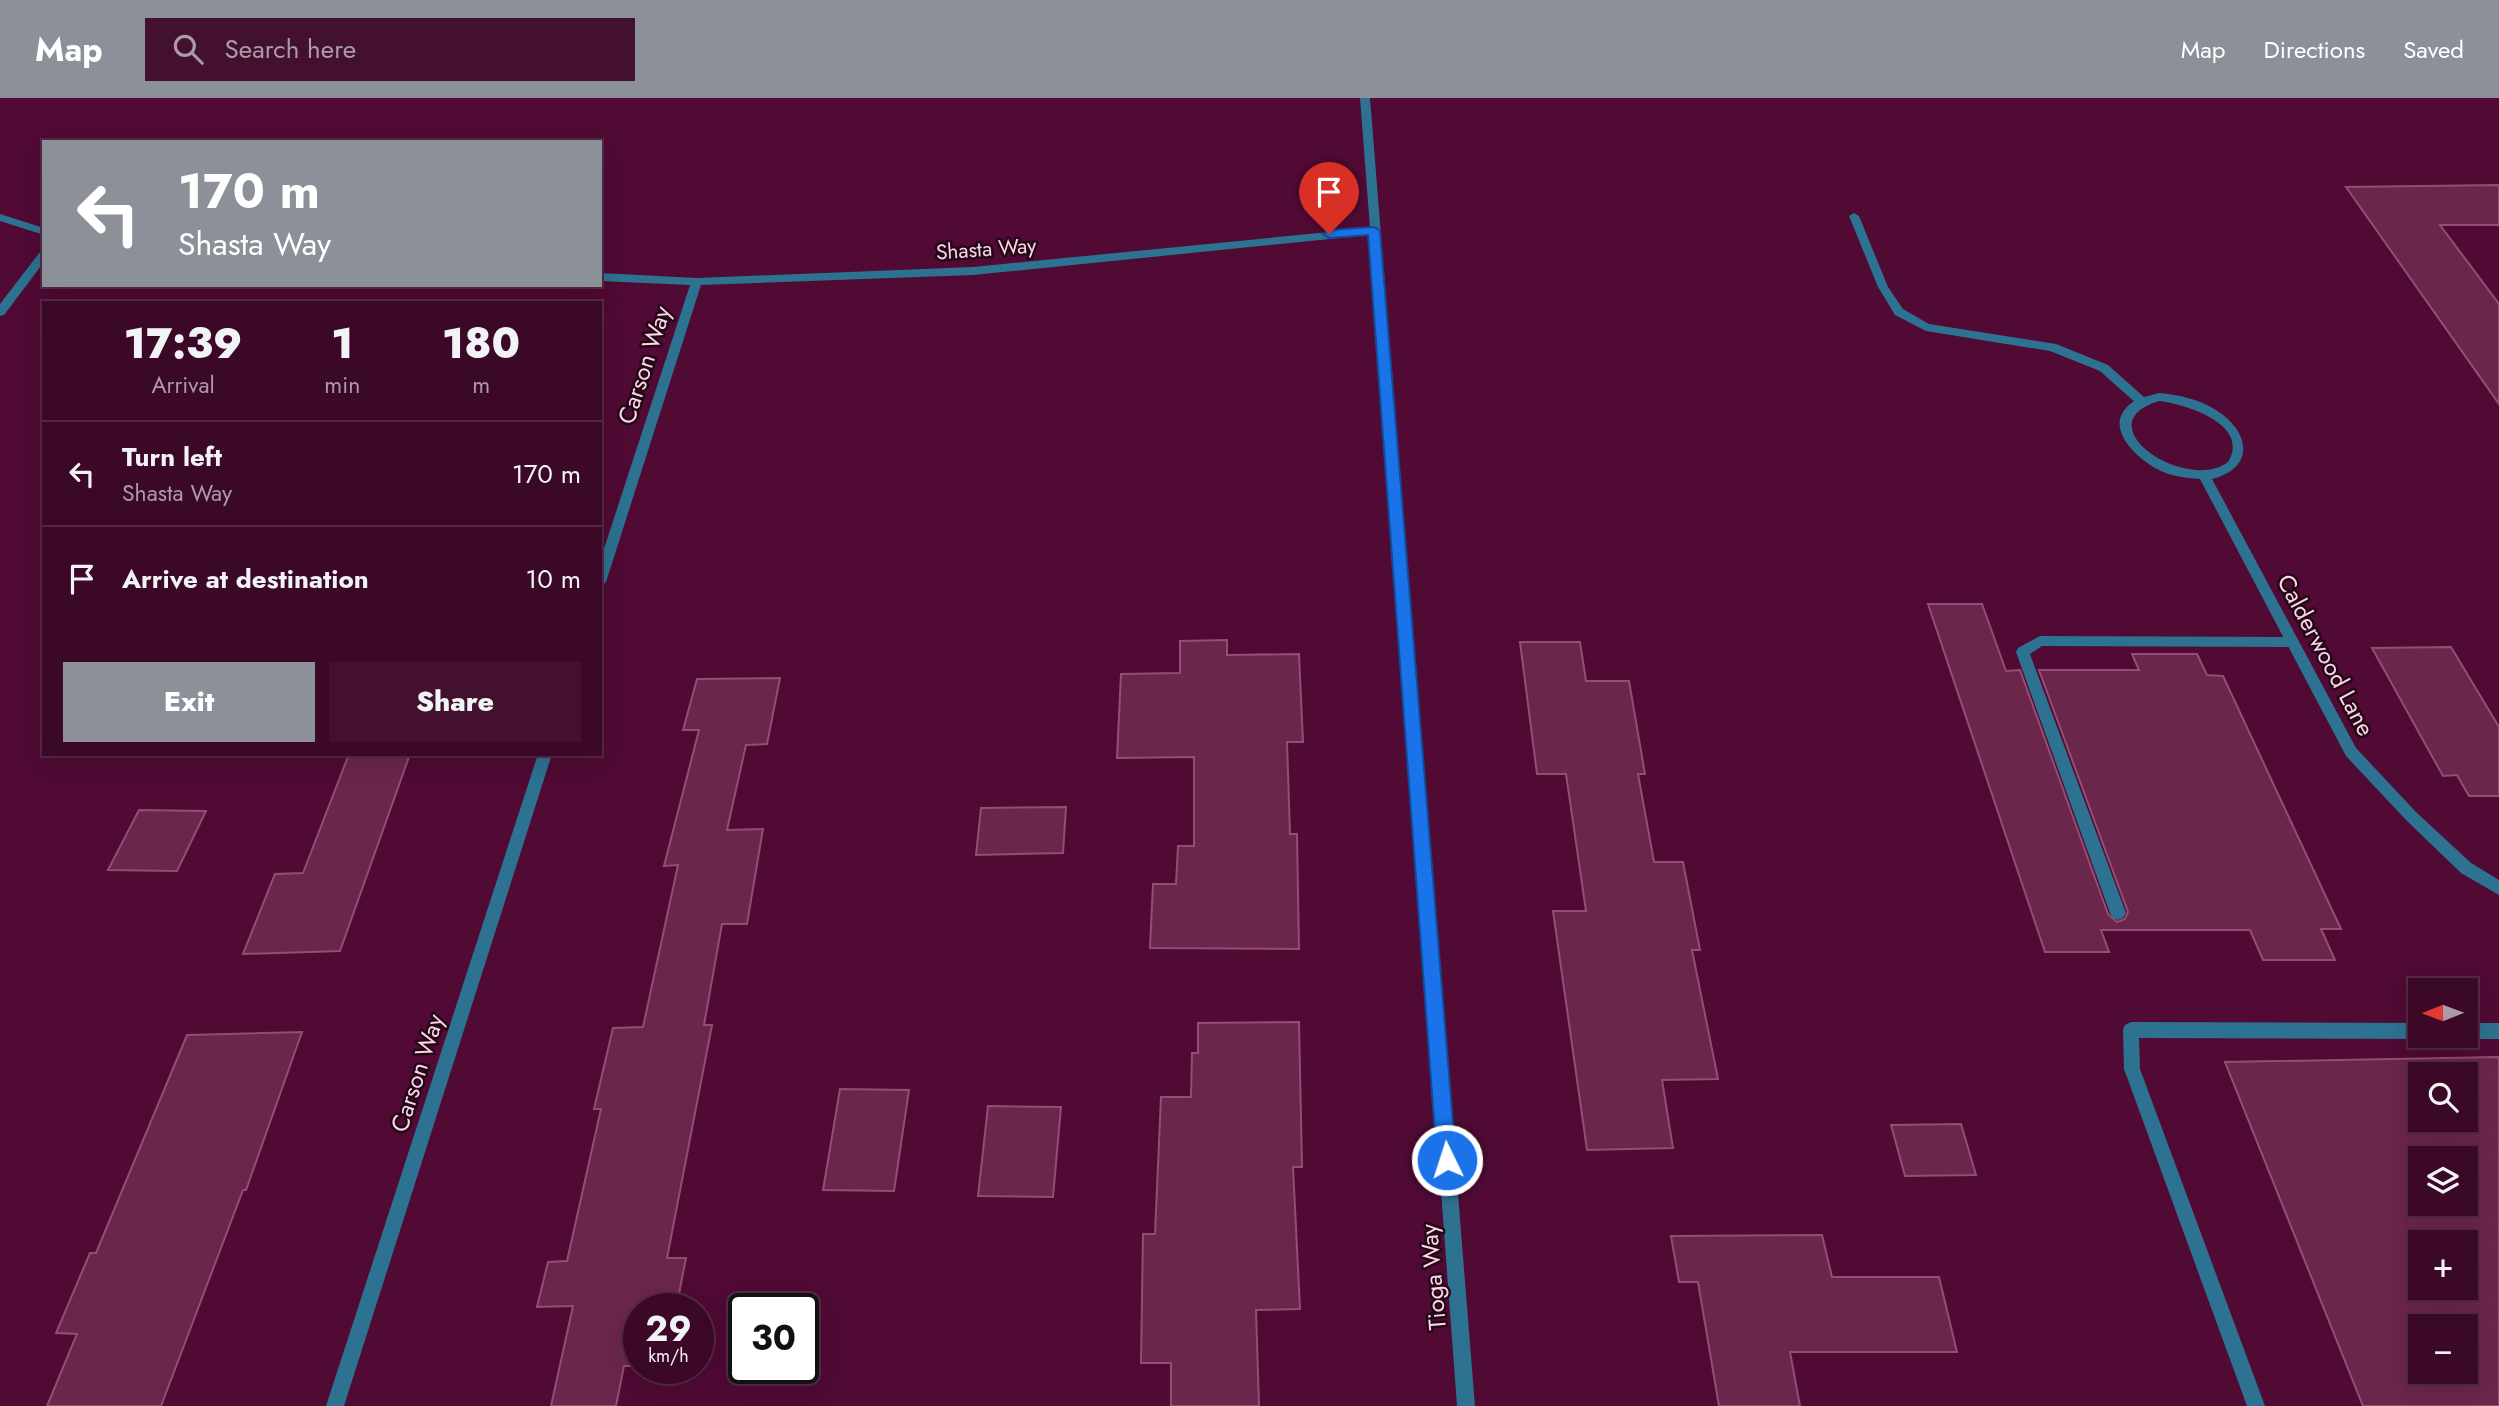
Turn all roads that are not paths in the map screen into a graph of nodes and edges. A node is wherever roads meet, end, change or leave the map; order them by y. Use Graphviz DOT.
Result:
graph roads {
  1 [pos="1366,98"];
  2 [pos="1854,216"];
  3 [pos="0,217"];
  4 [pos="42,231"];
  5 [pos="1374,231"];
  6 [pos="42,257"];
  7 [pos="602,277"];
  8 [pos="697,282"];
  9 [pos="0,312"];
  10 [pos="2141,401"];
  11 [pos="2204,476"];
  12 [pos="602,576"];
  13 [pos="2292,642"];
  14 [pos="544,756"];
  15 [pos="2499,888"];
  16 [pos="2118,913"];
  17 [pos="2408,1031"];
  18 [pos="2478,1031"];
  19 [pos="2499,1031"];
  20 [pos="335,1406"];
  21 [pos="1466,1406"];
  22 [pos="2256,1406"];
  1 -- 5 [label="street, Tioga Way"];
  2 -- 10 [label="street"];
  3 -- 4 [label="street"];
  5 -- 8 [label="street, Shasta Way"];
  5 -- 21 [label="street, Tioga Way"];
  6 -- 9 [label="street"];
  7 -- 8 [label="street, Shasta Way"];
  8 -- 12 [label="street, Carson Way"];
  10 -- 11 [label="street"];
  10 -- 11 [label="street"];
  11 -- 13 [label="street, Calderwood Lane"];
  13 -- 15 [label="street, Calderwood Lane"];
  13 -- 16 [label="street"];
  14 -- 20 [label="street, Carson Way"];
  17 -- 22 [label="street"];
  18 -- 19 [label="street"];
}
